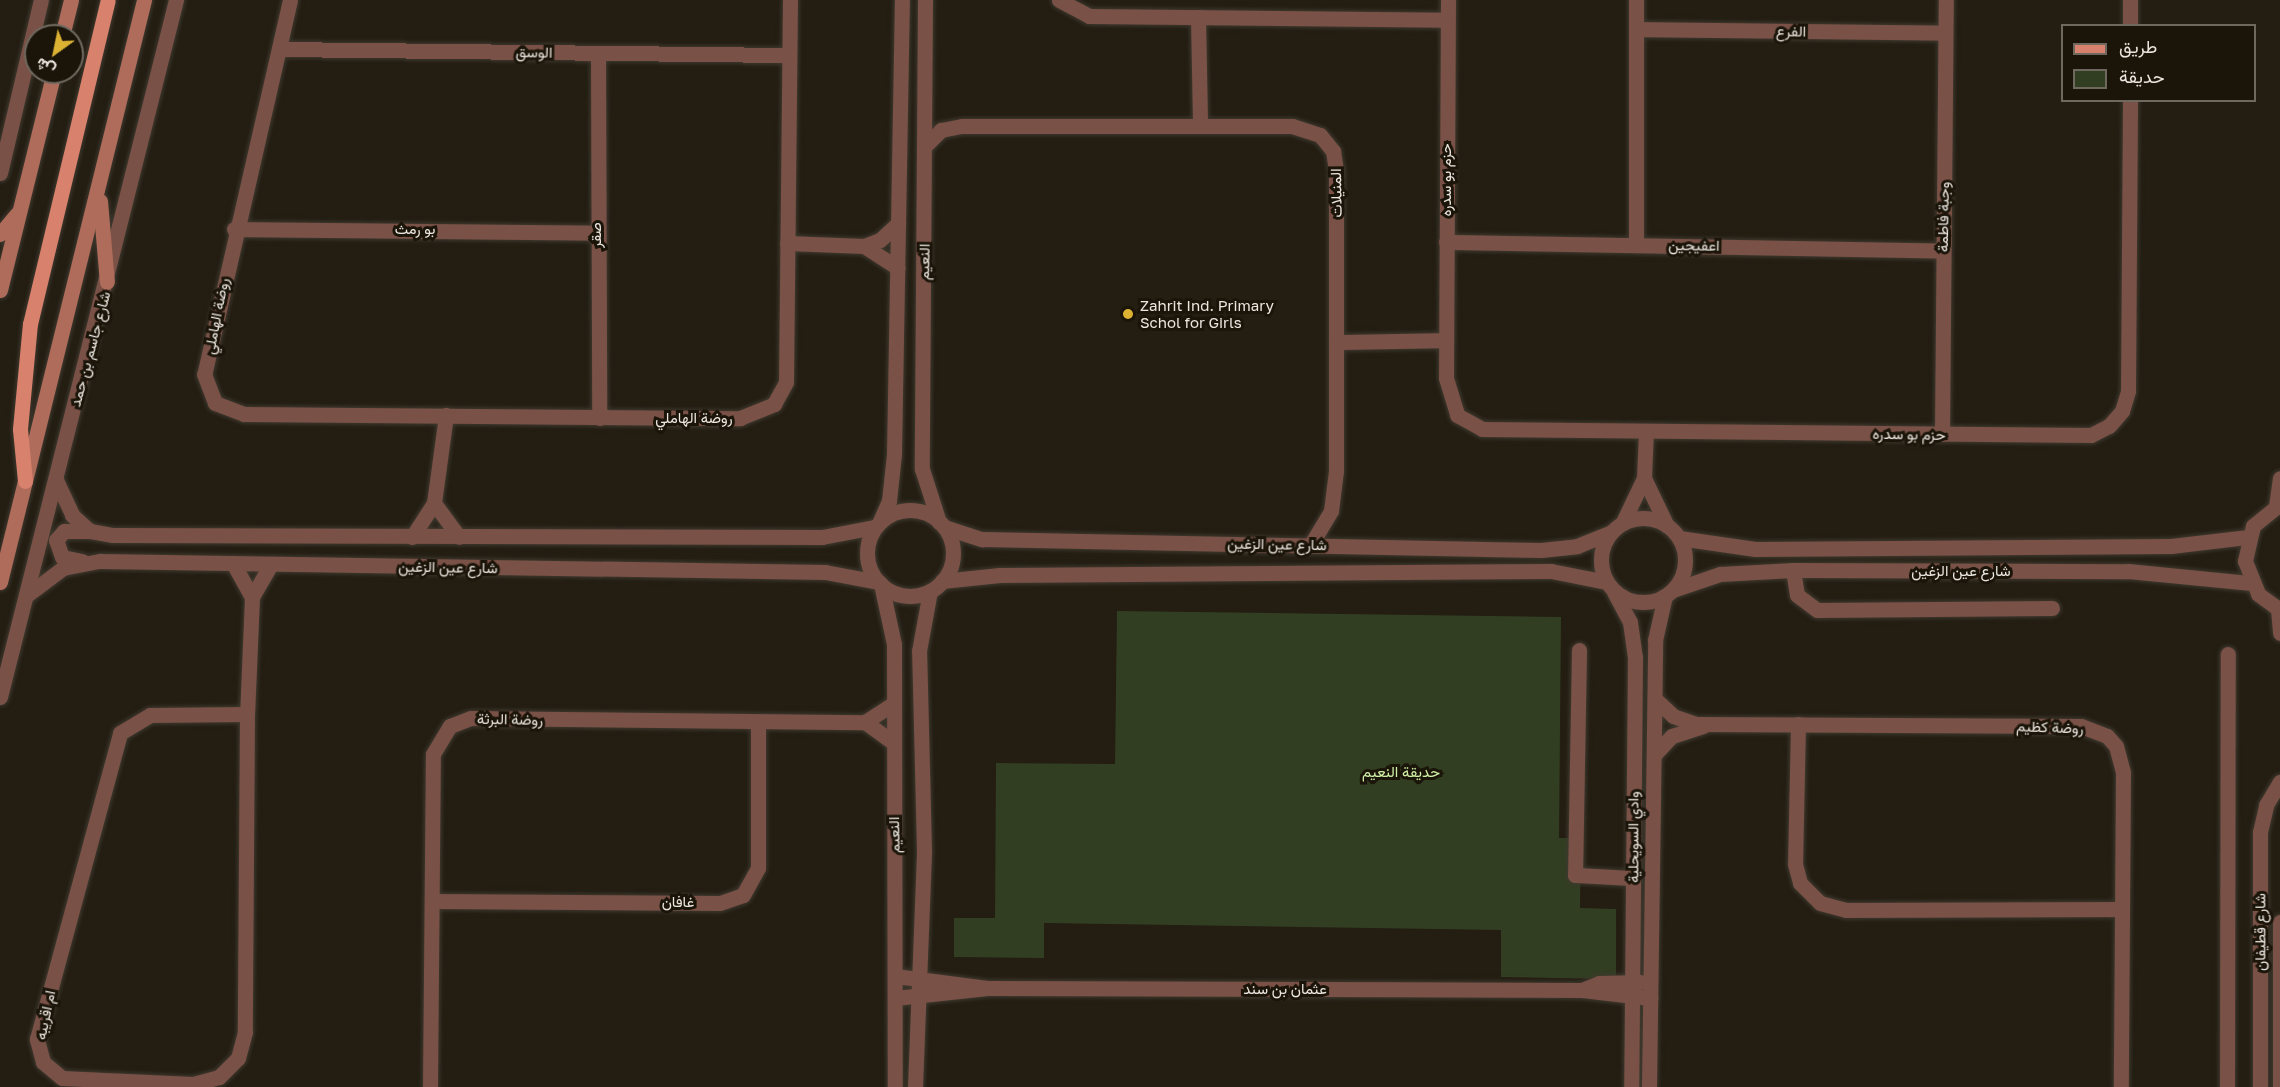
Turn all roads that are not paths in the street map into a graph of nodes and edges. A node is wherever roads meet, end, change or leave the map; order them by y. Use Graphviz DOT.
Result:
graph roads {
  1 [pos="41,0"];
  2 [pos="71,0"];
  3 [pos="108,0"];
  4 [pos="144,0"];
  5 [pos="177,0"];
  6 [pos="290,0"];
  7 [pos="790,0"];
  8 [pos="902,0"];
  9 [pos="925,0"];
  10 [pos="1059,0"];
  11 [pos="1448,0"];
  12 [pos="1636,0"];
  13 [pos="1946,0"];
  14 [pos="2130,0"];
  15 [pos="1198,17"];
  16 [pos="1448,20"];
  17 [pos="65,24"];
  18 [pos="2130,24"];
  19 [pos="1636,29"];
  20 [pos="1945,33"];
  21 [pos="279,49"];
  22 [pos="598,53"];
  23 [pos="788,55"];
  24 [pos="51,84"];
  25 [pos="2130,102"];
  26 [pos="1200,126"];
  27 [pos="925,146"];
  28 [pos="0,173"];
  29 [pos="99,192"];
  30 [pos="19,212"];
  31 [pos="898,223"];
  32 [pos="234,229"];
  33 [pos="596,233"];
  34 [pos="0,234"];
  35 [pos="1446,242"];
  36 [pos="787,243"];
  37 [pos="1636,244"];
  38 [pos="864,246"];
  39 [pos="1943,251"];
  40 [pos="898,268"];
  41 [pos="107,282"];
  42 [pos="0,290"];
  43 [pos="1446,340"];
  44 [pos="1336,342"];
  45 [pos="446,415"];
  46 [pos="599,418"];
  47 [pos="1646,431"];
  48 [pos="1942,435"];
  49 [pos="1644,478"];
  50 [pos="2280,478"];
  51 [pos="56,480"];
  52 [pos="25,481"];
  53 [pos="434,504"];
  54 [pos="2278,505"];
  55 [pos="1623,522"];
  56 [pos="878,524"];
  57 [pos="941,524"];
  58 [pos="1667,526"];
  59 [pos="90,531"];
  60 [pos="1610,532"];
  61 [pos="412,537"];
  62 [pos="459,537"];
  63 [pos="2248,537"];
  64 [pos="1679,538"];
  65 [pos="1311,544"];
  66 [pos="85,562"];
  67 [pos="233,563"];
  68 [pos="272,564"];
  69 [pos="1793,570"];
  70 [pos="0,582"];
  71 [pos="880,583"];
  72 [pos="2251,583"];
  73 [pos="936,586"];
  74 [pos="1610,587"];
  75 [pos="1669,593"];
  76 [pos="27,594"];
  77 [pos="252,597"];
  78 [pos="2052,608"];
  79 [pos="2279,609"];
  80 [pos="2280,633"];
  81 [pos="1579,650"];
  82 [pos="2228,654"];
  83 [pos="0,697"];
  84 [pos="1655,699"];
  85 [pos="893,704"];
  86 [pos="247,714"];
  87 [pos="865,722"];
  88 [pos="758,723"];
  89 [pos="1798,724"];
  90 [pos="1708,725"];
  91 [pos="893,742"];
  92 [pos="1655,754"];
  93 [pos="2280,782"];
  94 [pos="1633,878"];
  95 [pos="433,901"];
  96 [pos="2122,909"];
  97 [pos="2280,922"];
  98 [pos="895,976"];
  99 [pos="918,979"];
  100 [pos="989,988"];
  101 [pos="1632,990"];
  102 [pos="1651,990"];
  103 [pos="895,998"];
  104 [pos="917,998"];
  105 [pos="100,1085"];
  106 [pos="1631,1086"];
  107 [pos="430,1087"];
  108 [pos="895,1087"];
  109 [pos="915,1087"];
  110 [pos="1652,1087"];
  111 [pos="2121,1087"];
  112 [pos="2227,1087"];
  113 [pos="2260,1087"];
  114 [pos="2280,1087"];
  1 -- 28 [label="street"];
  2 -- 17 [label="main road"];
  3 -- 52 [label="main road"];
  4 -- 29 [label="main road, شارع جاسم بن حمد"];
  5 -- 41 [label="street, شارع جاسم بن حمد"];
  6 -- 21 [label="street, روضة الهاملي"];
  7 -- 23 [label="street, روضة الهاملي"];
  8 -- 31 [label="street, النعيم"];
  9 -- 27 [label="street, النعيم"];
  10 -- 15 [label="street"];
  11 -- 16 [label="street, حزم بو سدره"];
  12 -- 19 [label="street"];
  13 -- 20 [label="street, وجبة فاطمة"];
  14 -- 18 [label="street"];
  15 -- 16 [label="street"];
  15 -- 26 [label="street"];
  16 -- 35 [label="street, حزم بو سدره"];
  19 -- 20 [label="street, الفرع"];
  19 -- 37 [label="street"];
  20 -- 39 [label="street, وجبة فاطمة"];
  21 -- 22 [label="street, الوسق"];
  21 -- 32 [label="street, روضة الهاملي"];
  22 -- 23 [label="street, الوسق"];
  22 -- 33 [label="street, صقر"];
  23 -- 36 [label="street, روضة الهاملي"];
  24 -- 30 [label="main road"];
  25 -- 48 [label="street, حزم بو سدره"];
  26 -- 27 [label="street, المنيلات"];
  26 -- 44 [label="street, المنيلات"];
  27 -- 57 [label="street, النعيم"];
  29 -- 41 [label="main road"];
  29 -- 52 [label="main road, شارع جاسم بن حمد"];
  30 -- 34 [label="main road"];
  30 -- 42 [label="main road"];
  31 -- 38 [label="street"];
  31 -- 40 [label="street, النعيم"];
  32 -- 33 [label="street, بو رمث"];
  32 -- 45 [label="street, روضة الهاملي"];
  33 -- 46 [label="street, صقر"];
  35 -- 37 [label="street, اعفيجين"];
  35 -- 43 [label="street, حزم بو سدره"];
  36 -- 38 [label="street"];
  36 -- 46 [label="street, روضة الهاملي"];
  37 -- 39 [label="street, اعفيجين"];
  38 -- 40 [label="street"];
  39 -- 48 [label="street, وجبة فاطمة"];
  40 -- 56 [label="street, النعيم"];
  41 -- 51 [label="street, شارع جاسم بن حمد"];
  43 -- 44 [label="street"];
  43 -- 47 [label="street, حزم بو سدره"];
  44 -- 65 [label="street, المنيلات"];
  45 -- 46 [label="street, روضة الهاملي"];
  45 -- 53 [label="street"];
  47 -- 48 [label="street, حزم بو سدره"];
  47 -- 49 [label="street"];
  49 -- 55 [label="street"];
  49 -- 58 [label="street"];
  50 -- 54 [label="street"];
  51 -- 59 [label="street"];
  51 -- 76 [label="street, شارع جاسم بن حمد"];
  52 -- 70 [label="main road, شارع جاسم بن حمد"];
  53 -- 61 [label="street"];
  53 -- 62 [label="street"];
  54 -- 63 [label="street"];
  55 -- 58 [label="street"];
  55 -- 60 [label="street"];
  56 -- 57 [label="street"];
  56 -- 62 [label="street, شارع عين الزغين"];
  56 -- 71 [label="street"];
  57 -- 65 [label="street, شارع عين الزغين"];
  57 -- 73 [label="street"];
  58 -- 64 [label="street"];
  59 -- 61 [label="street, شارع عين الزغين"];
  59 -- 66 [label="street, شارع عين الزغين"];
  60 -- 65 [label="street, شارع عين الزغين"];
  60 -- 74 [label="street"];
  61 -- 62 [label="street, شارع عين الزغين"];
  63 -- 64 [label="street, شارع عين الزغين"];
  63 -- 72 [label="street"];
  64 -- 75 [label="street"];
  66 -- 67 [label="street, شارع عين الزغين"];
  66 -- 76 [label="street, شارع عين الزغين"];
  67 -- 68 [label="street, شارع عين الزغين"];
  67 -- 77 [label="street"];
  68 -- 71 [label="street, شارع عين الزغين"];
  68 -- 77 [label="street, ام اقريبه"];
  69 -- 72 [label="street, شارع عين الزغين"];
  69 -- 75 [label="street, شارع عين الزغين"];
  69 -- 78 [label="street"];
  71 -- 73 [label="street"];
  71 -- 85 [label="street, النعيم"];
  72 -- 79 [label="street"];
  73 -- 74 [label="street, شارع عين الزغين"];
  73 -- 99 [label="street, النعيم"];
  74 -- 75 [label="street"];
  74 -- 94 [label="street, وادي السويحلية"];
  75 -- 84 [label="street, وادي السويحلية"];
  76 -- 83 [label="street, شارع جاسم بن حمد"];
  77 -- 86 [label="street, ام اقريبه"];
  79 -- 80 [label="street"];
  81 -- 94 [label="street"];
  82 -- 112 [label="street"];
  84 -- 90 [label="street, روضة كظيم"];
  84 -- 92 [label="street, وادي السويحلية"];
  85 -- 87 [label="street"];
  85 -- 91 [label="street, النعيم"];
  86 -- 105 [label="street, ام اقريبه"];
  86 -- 105 [label="street, ام اقريبه"];
  87 -- 88 [label="street, روضة البرثة"];
  87 -- 91 [label="street"];
  88 -- 95 [label="street, غافان"];
  88 -- 95 [label="street, روضة البرثة"];
  89 -- 90 [label="street, روضة كظيم"];
  89 -- 96 [label="street, روضة كظيم"];
  89 -- 96 [label="street"];
  90 -- 92 [label="street, روضة كظيم"];
  91 -- 98 [label="street, النعيم"];
  92 -- 102 [label="street, وادي السويحلية"];
  93 -- 113 [label="street, شارع قطيفان"];
  94 -- 101 [label="street, وادي السويحلية"];
  95 -- 107 [label="street, روضة البرثة"];
  96 -- 111 [label="street, روضة كظيم"];
  97 -- 114 [label="street, شارع قطيفان"];
  98 -- 99 [label="street, عثمان بن سند"];
  98 -- 103 [label="street, النعيم"];
  99 -- 100 [label="street, عثمان بن سند"];
  99 -- 104 [label="street, النعيم"];
  100 -- 101 [label="street, عثمان بن سند"];
  100 -- 104 [label="street, عثمان بن سند"];
  101 -- 102 [label="street, عثمان بن سند"];
  101 -- 106 [label="street, وادي السويحلية"];
  102 -- 110 [label="street, وادي السويحلية"];
  103 -- 104 [label="street, عثمان بن سند"];
  103 -- 108 [label="street, النعيم"];
  104 -- 109 [label="street, النعيم"];
  106 -- 110 [label="street"];
}
